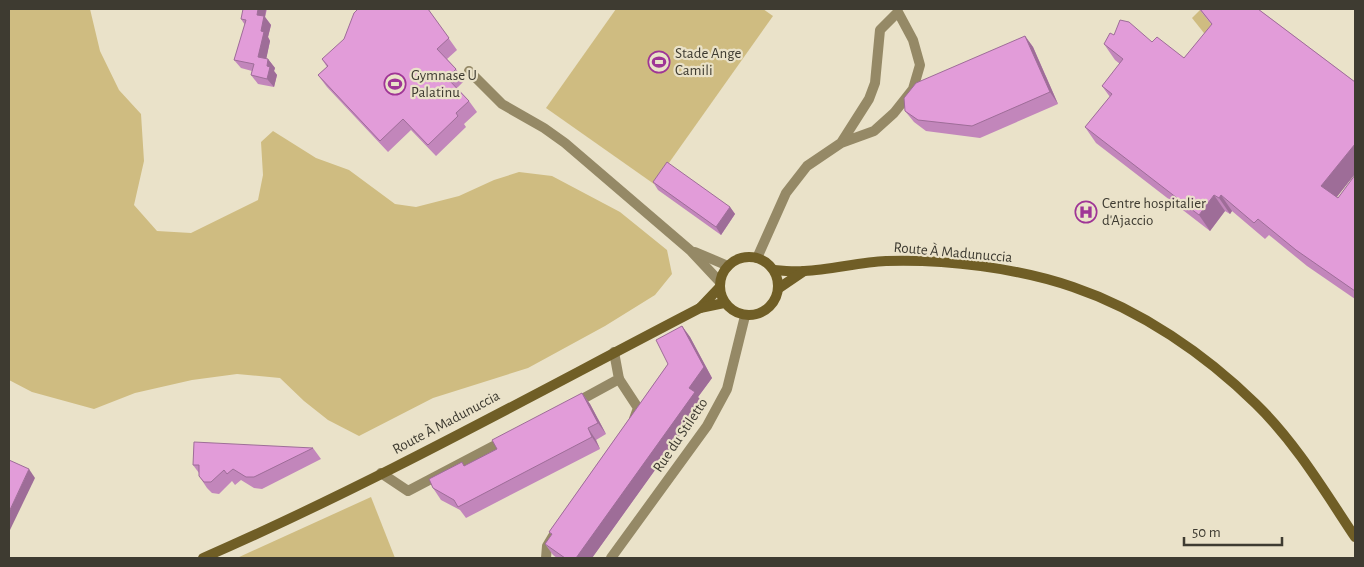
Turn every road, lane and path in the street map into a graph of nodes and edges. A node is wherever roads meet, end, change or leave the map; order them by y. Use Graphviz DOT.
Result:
graph roads {
  1 [pos="897,10"];
  2 [pos="469,71"];
  3 [pos="841,144"];
  4 [pos="691,251"];
  5 [pos="757,258"];
  6 [pos="728,266"];
  7 [pos="774,270"];
  8 [pos="804,271"];
  9 [pos="720,285"];
  10 [pos="778,288"];
  11 [pos="724,303"];
  12 [pos="700,308"];
  13 [pos="745,316"];
  14 [pos="614,352"];
  15 [pos="619,379"];
  16 [pos="562,410"];
  17 [pos="630,425"];
  18 [pos="518,433"];
  19 [pos="381,473"];
  20 [pos="558,530"];
  21 [pos="1355,537"];
  22 [pos="546,556"];
  23 [pos="203,558"];
  24 [pos="612,558"];
  1 -- 3 [label="street"];
  1 -- 3 [label="street"];
  2 -- 4 [label="street"];
  3 -- 5 [label="street"];
  4 -- 6 [label="street"];
  4 -- 9 [label="street"];
  5 -- 6 [label="main road"];
  5 -- 7 [label="main road"];
  6 -- 9 [label="main road"];
  7 -- 8 [label="main road, Route À Madunuccia"];
  7 -- 10 [label="main road"];
  8 -- 10 [label="main road"];
  8 -- 21 [label="main road, Route À Madunuccia"];
  9 -- 11 [label="main road"];
  9 -- 12 [label="main road"];
  10 -- 13 [label="main road"];
  11 -- 12 [label="main road"];
  11 -- 13 [label="main road"];
  12 -- 14 [label="main road, Route À Madunuccia"];
  13 -- 24 [label="street, Rue du Stiletto"];
  14 -- 15 [label="street"];
  14 -- 19 [label="main road, Route À Madunuccia"];
  15 -- 16 [label="street"];
  15 -- 17 [label="street"];
  18 -- 19 [label="street"];
  19 -- 23 [label="main road, Route À Madunuccia"];
  20 -- 22 [label="street"];
}
